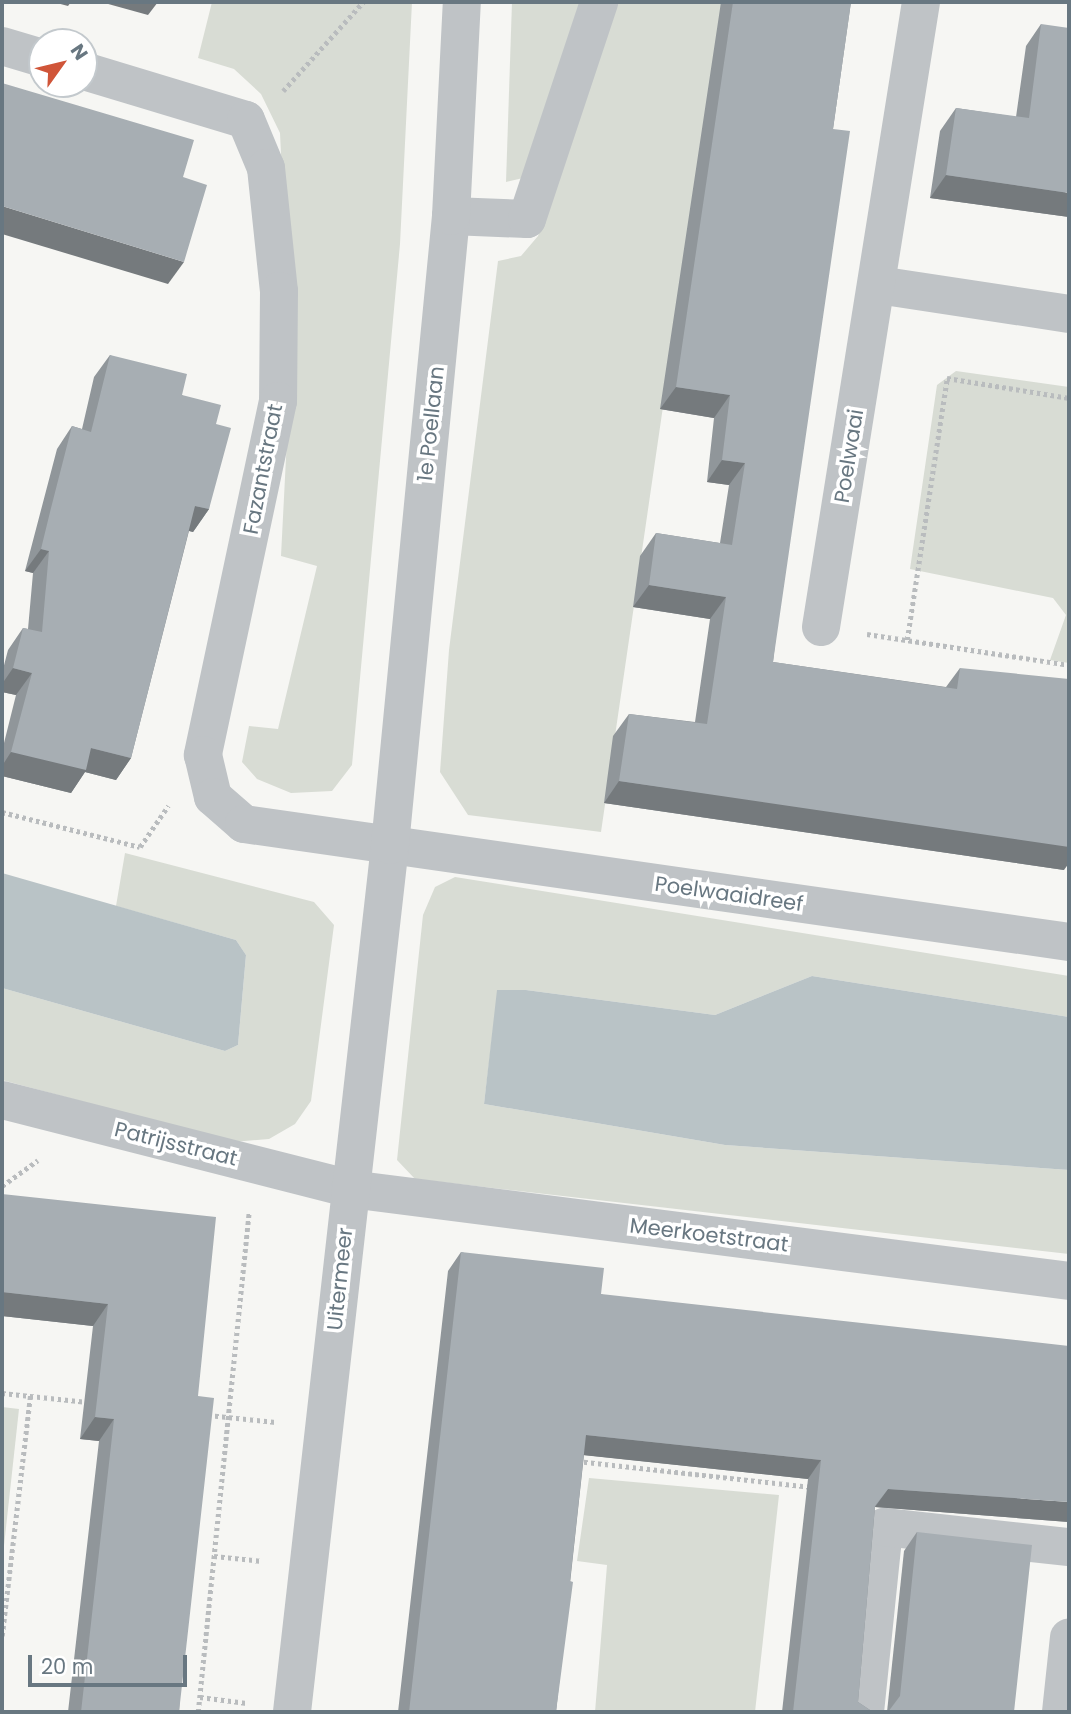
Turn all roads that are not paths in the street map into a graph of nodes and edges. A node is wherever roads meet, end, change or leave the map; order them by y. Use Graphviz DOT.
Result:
graph roads {
  1 [pos="462,2"];
  2 [pos="599,2"];
  3 [pos="920,2"];
  4 [pos="2,46"];
  5 [pos="28,54"];
  6 [pos="98,75"];
  7 [pos="451,216"];
  8 [pos="878,285"];
  9 [pos="1069,314"];
  10 [pos="821,627"];
  11 [pos="390,845"];
  12 [pos="1069,942"];
  13 [pos="2,1100"];
  14 [pos="350,1189"];
  15 [pos="1069,1281"];
  16 [pos="1069,1547"];
  17 [pos="1069,1637"];
  18 [pos="292,1712"];
  19 [pos="865,1712"];
  20 [pos="1061,1712"];
  1 -- 7 [label="street, 1e Poellaan"];
  2 -- 7 [label="street"];
  3 -- 8 [label="street, Poelwaai"];
  4 -- 5 [label="street"];
  6 -- 11 [label="street, Fazantstraat"];
  7 -- 11 [label="street, 1e Poellaan"];
  8 -- 9 [label="street"];
  8 -- 10 [label="street, Poelwaai"];
  11 -- 12 [label="street, Poelwaaidreef"];
  11 -- 14 [label="street, Uitermeer"];
  13 -- 14 [label="street, Patrijsstraat"];
  14 -- 15 [label="street, Meerkoetstraat"];
  14 -- 18 [label="street, Uitermeer"];
  16 -- 19 [label="street"];
  17 -- 20 [label="street"];
}
